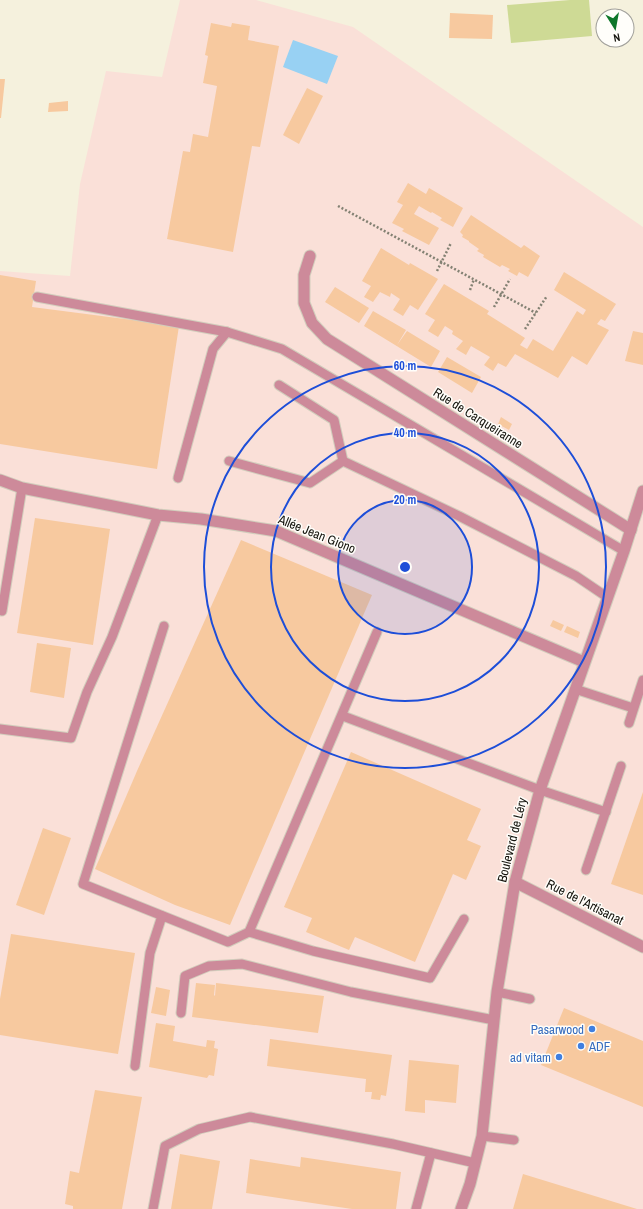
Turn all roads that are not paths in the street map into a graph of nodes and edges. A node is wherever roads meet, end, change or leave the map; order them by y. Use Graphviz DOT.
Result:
graph roads {
  1 [pos="310,256"];
  2 [pos="37,297"];
  3 [pos="227,332"];
  4 [pos="279,385"];
  5 [pos="229,461"];
  6 [pos="343,461"];
  7 [pos="178,478"];
  8 [pos="0,480"];
  9 [pos="22,488"];
  10 [pos="643,491"];
  11 [pos="158,515"];
  12 [pos="631,530"];
  13 [pos="624,551"];
  14 [pos="607,597"];
  15 [pos="2,611"];
  16 [pos="164,626"];
  17 [pos="377,632"];
  18 [pos="584,662"];
  19 [pos="643,680"];
  20 [pos="575,689"];
  21 [pos="633,708"];
  22 [pos="343,716"];
  23 [pos="629,723"];
  24 [pos="0,728"];
  25 [pos="621,766"];
  26 [pos="540,790"];
  27 [pos="606,812"];
  28 [pos="586,870"];
  29 [pos="515,882"];
  30 [pos="162,916"];
  31 [pos="464,919"];
  32 [pos="249,932"];
  33 [pos="643,947"];
  34 [pos="497,992"];
  35 [pos="530,999"];
  36 [pos="181,1013"];
  37 [pos="494,1020"];
  38 [pos="135,1066"];
  39 [pos="482,1136"];
  40 [pos="514,1140"];
  41 [pos="431,1153"];
  42 [pos="475,1163"];
  43 [pos="153,1209"];
  44 [pos="416,1209"];
  45 [pos="461,1209"];
  1 -- 12 [label="street, Rue de Carqueiranne"];
  2 -- 3 [label="lane"];
  3 -- 7 [label="lane"];
  3 -- 13 [label="lane"];
  4 -- 6 [label="lane"];
  5 -- 6 [label="lane"];
  6 -- 14 [label="lane"];
  8 -- 9 [label="street, Allée Jean Giono"];
  9 -- 11 [label="street, Allée Jean Giono"];
  9 -- 15 [label="lane"];
  10 -- 12 [label="street, Boulevard de Léry"];
  11 -- 18 [label="street, Allée Jean Giono"];
  11 -- 24 [label="lane"];
  12 -- 13 [label="street, Boulevard de Léry"];
  13 -- 14 [label="street, Boulevard de Léry"];
  14 -- 18 [label="street, Boulevard de Léry"];
  16 -- 30 [label="lane"];
  17 -- 22 [label="lane"];
  18 -- 20 [label="street, Boulevard de Léry"];
  19 -- 21 [label="lane"];
  20 -- 21 [label="lane"];
  20 -- 26 [label="street, Boulevard de Léry"];
  21 -- 23 [label="lane"];
  22 -- 26 [label="lane"];
  22 -- 32 [label="lane"];
  25 -- 27 [label="lane"];
  26 -- 27 [label="lane"];
  26 -- 29 [label="street, Boulevard de Léry"];
  27 -- 28 [label="lane"];
  29 -- 33 [label="street, Rue de l'Artisanat"];
  29 -- 34 [label="street, Boulevard de Léry"];
  30 -- 32 [label="lane"];
  30 -- 38 [label="lane"];
  31 -- 32 [label="lane"];
  34 -- 35 [label="lane"];
  34 -- 37 [label="street, Boulevard de Léry"];
  36 -- 37 [label="lane"];
  37 -- 39 [label="street, Boulevard de Léry"];
  39 -- 40 [label="lane"];
  39 -- 42 [label="street, Boulevard de Léry"];
  41 -- 42 [label="lane"];
  41 -- 43 [label="lane"];
  41 -- 44 [label="lane"];
  42 -- 45 [label="street, Boulevard de Léry"];
}
